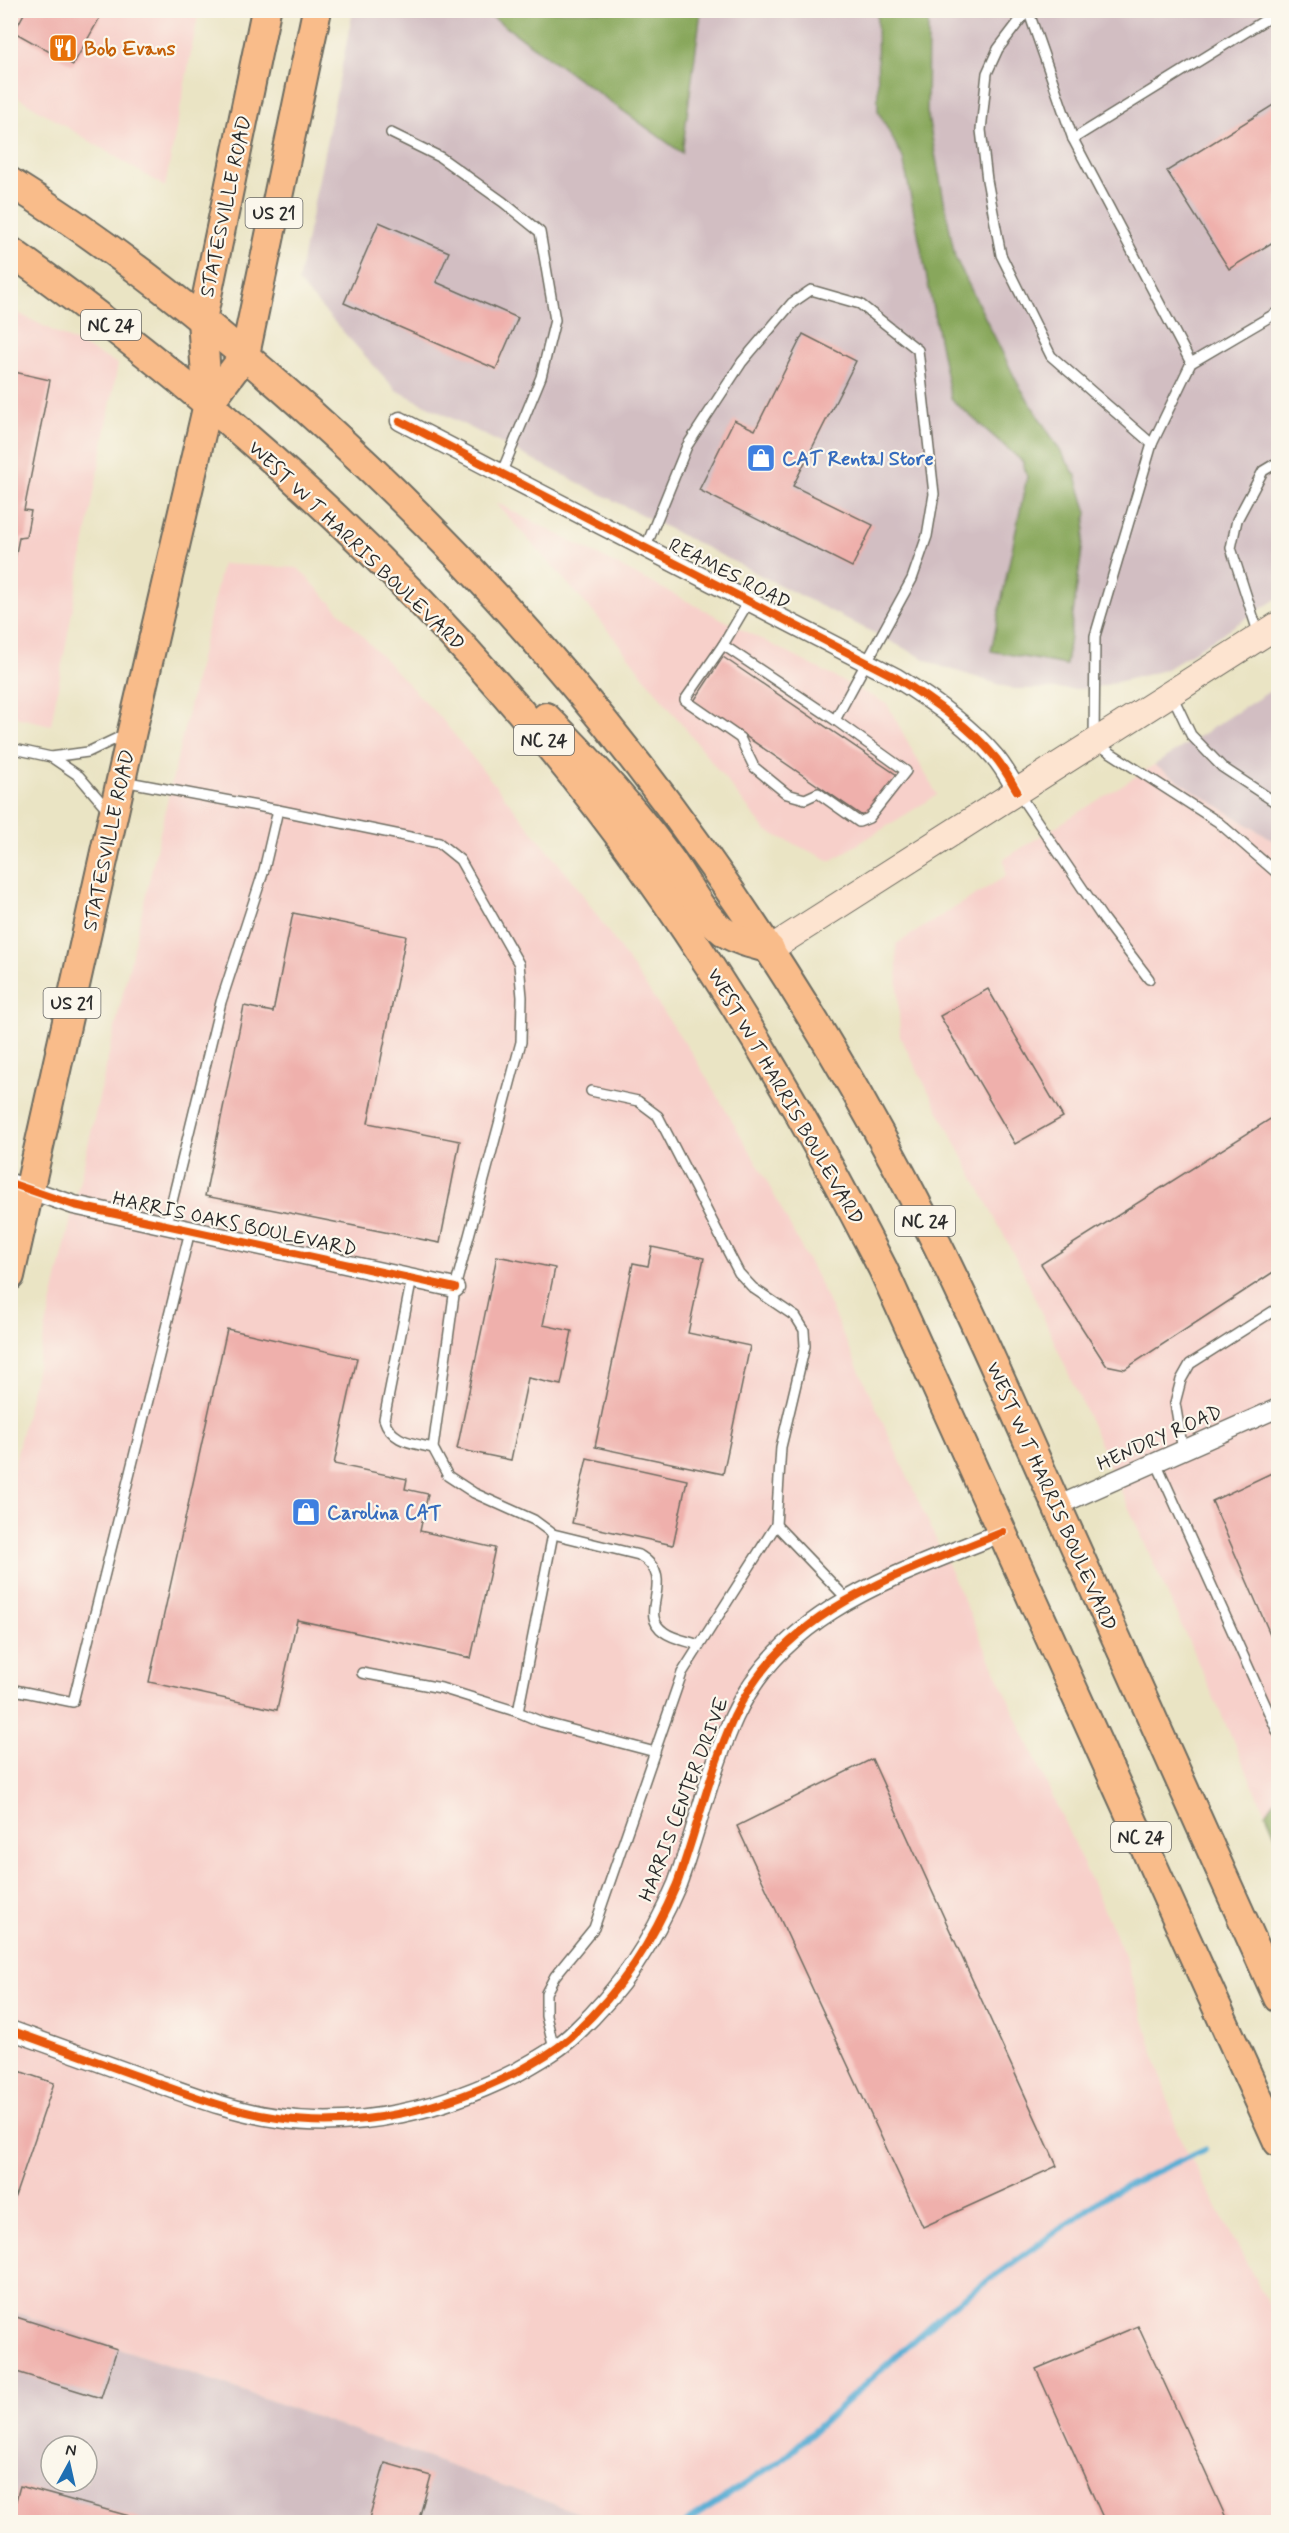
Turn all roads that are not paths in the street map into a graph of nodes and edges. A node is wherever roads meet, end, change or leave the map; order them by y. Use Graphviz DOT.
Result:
graph roads {
  1 [pos="267,10"];
  2 [pos="317,10"];
  3 [pos="1027,11"];
  4 [pos="1278,12"];
  5 [pos="391,133"];
  6 [pos="1073,139"];
  7 [pos="10,183"];
  8 [pos="10,251"];
  9 [pos="1278,312"];
  10 [pos="202,320"];
  11 [pos="245,355"];
  12 [pos="1191,363"];
  13 [pos="208,404"];
  14 [pos="400,422"];
  15 [pos="1152,444"];
  16 [pos="1278,462"];
  17 [pos="501,474"];
  18 [pos="645,549"];
  19 [pos="749,601"];
  20 [pos="1269,631"];
  21 [pos="449,633"];
  22 [pos="723,645"];
  23 [pos="866,662"];
  24 [pos="1171,692"];
  25 [pos="835,720"];
  26 [pos="132,731"];
  27 [pos="856,735"];
  28 [pos="1094,742"];
  29 [pos="851,744"];
  30 [pos="10,748"];
  31 [pos="51,757"];
  32 [pos="121,781"];
  33 [pos="1017,791"];
  34 [pos="1278,804"];
  35 [pos="278,810"];
  36 [pos="113,817"];
  37 [pos="1278,874"];
  38 [pos="770,949"];
  39 [pos="1149,979"];
  40 [pos="591,1091"];
  41 [pos="21,1187"];
  42 [pos="166,1226"];
  43 [pos="190,1231"];
  44 [pos="10,1276"];
  45 [pos="412,1278"];
  46 [pos="455,1288"];
  47 [pos="1278,1308"];
  48 [pos="1278,1408"];
  49 [pos="433,1448"];
  50 [pos="1183,1451"];
  51 [pos="1156,1462"];
  52 [pos="1057,1506"];
  53 [pos="776,1525"];
  54 [pos="1004,1532"];
  55 [pos="553,1534"];
  56 [pos="848,1600"];
  57 [pos="699,1645"];
  58 [pos="362,1673"];
  59 [pos="10,1689"];
  60 [pos="518,1712"];
  61 [pos="1278,1733"];
  62 [pos="655,1752"];
  63 [pos="1278,1998"];
  64 [pos="10,2030"];
  65 [pos="554,2049"];
  66 [pos="1278,2142"];
  1 -- 10 [label="main road, STATESVILLE ROAD / US 21"];
  2 -- 11 [label="main road, STATESVILLE ROAD / US 21"];
  3 -- 6 [label="lane"];
  3 -- 15 [label="lane"];
  4 -- 6 [label="lane"];
  5 -- 17 [label="lane"];
  6 -- 12 [label="lane"];
  7 -- 10 [label="main road, WEST W T HARRIS BOULEVARD / NC 24"];
  8 -- 13 [label="main road, WEST W T HARRIS BOULEVARD / NC 24"];
  9 -- 12 [label="lane"];
  10 -- 11 [label="main road, WEST W T HARRIS BOULEVARD / NC 24"];
  10 -- 13 [label="main road, STATESVILLE ROAD / US 21"];
  11 -- 13 [label="main road, STATESVILLE ROAD / US 21"];
  11 -- 38 [label="main road, WEST W T HARRIS BOULEVARD / NC 24"];
  12 -- 15 [label="lane"];
  13 -- 21 [label="main road, WEST W T HARRIS BOULEVARD / NC 24"];
  13 -- 26 [label="main road, STATESVILLE ROAD / US 21"];
  14 -- 17 [label="street, REAMES ROAD"];
  15 -- 28 [label="lane"];
  16 -- 20 [label="lane"];
  17 -- 18 [label="street, REAMES ROAD"];
  18 -- 19 [label="street, REAMES ROAD"];
  18 -- 23 [label="lane"];
  19 -- 22 [label="lane"];
  19 -- 23 [label="street, REAMES ROAD"];
  20 -- 24 [label="main road"];
  21 -- 38 [label="main road"];
  21 -- 54 [label="main road, WEST W T HARRIS BOULEVARD / NC 24"];
  22 -- 25 [label="lane"];
  22 -- 27 [label="lane"];
  23 -- 25 [label="lane"];
  23 -- 33 [label="street, REAMES ROAD"];
  24 -- 28 [label="main road"];
  24 -- 34 [label="lane"];
  25 -- 27 [label="lane"];
  26 -- 31 [label="lane"];
  26 -- 32 [label="main road, STATESVILLE ROAD / US 21"];
  27 -- 29 [label="lane"];
  28 -- 33 [label="main road"];
  28 -- 37 [label="lane"];
  30 -- 31 [label="lane"];
  31 -- 36 [label="lane"];
  32 -- 35 [label="lane"];
  32 -- 36 [label="main road, STATESVILLE ROAD / US 21"];
  33 -- 38 [label="main road"];
  33 -- 39 [label="lane"];
  35 -- 42 [label="lane"];
  35 -- 46 [label="lane"];
  36 -- 41 [label="main road, STATESVILLE ROAD / US 21"];
  38 -- 52 [label="main road, WEST W T HARRIS BOULEVARD / NC 24"];
  40 -- 53 [label="lane"];
  41 -- 42 [label="street, HARRIS OAKS BOULEVARD"];
  41 -- 44 [label="main road, STATESVILLE ROAD / US 21"];
  42 -- 43 [label="street, HARRIS OAKS BOULEVARD"];
  43 -- 45 [label="street, HARRIS OAKS BOULEVARD"];
  43 -- 59 [label="lane"];
  45 -- 46 [label="street, HARRIS OAKS BOULEVARD"];
  45 -- 49 [label="lane"];
  46 -- 49 [label="lane"];
  47 -- 50 [label="lane"];
  48 -- 50 [label="street, HENDRY ROAD"];
  49 -- 55 [label="lane"];
  50 -- 51 [label="street, HENDRY ROAD"];
  51 -- 52 [label="street, HENDRY ROAD"];
  51 -- 61 [label="lane"];
  52 -- 63 [label="main road, WEST W T HARRIS BOULEVARD / NC 24"];
  53 -- 56 [label="lane"];
  53 -- 57 [label="lane"];
  54 -- 56 [label="street, HARRIS CENTER DRIVE"];
  54 -- 66 [label="main road, WEST W T HARRIS BOULEVARD / NC 24"];
  55 -- 57 [label="lane"];
  55 -- 60 [label="lane"];
  56 -- 65 [label="street, HARRIS CENTER DRIVE"];
  57 -- 62 [label="lane"];
  58 -- 60 [label="lane"];
  60 -- 62 [label="lane"];
  62 -- 65 [label="lane"];
  64 -- 65 [label="street, HARRIS CENTER DRIVE"];
}
